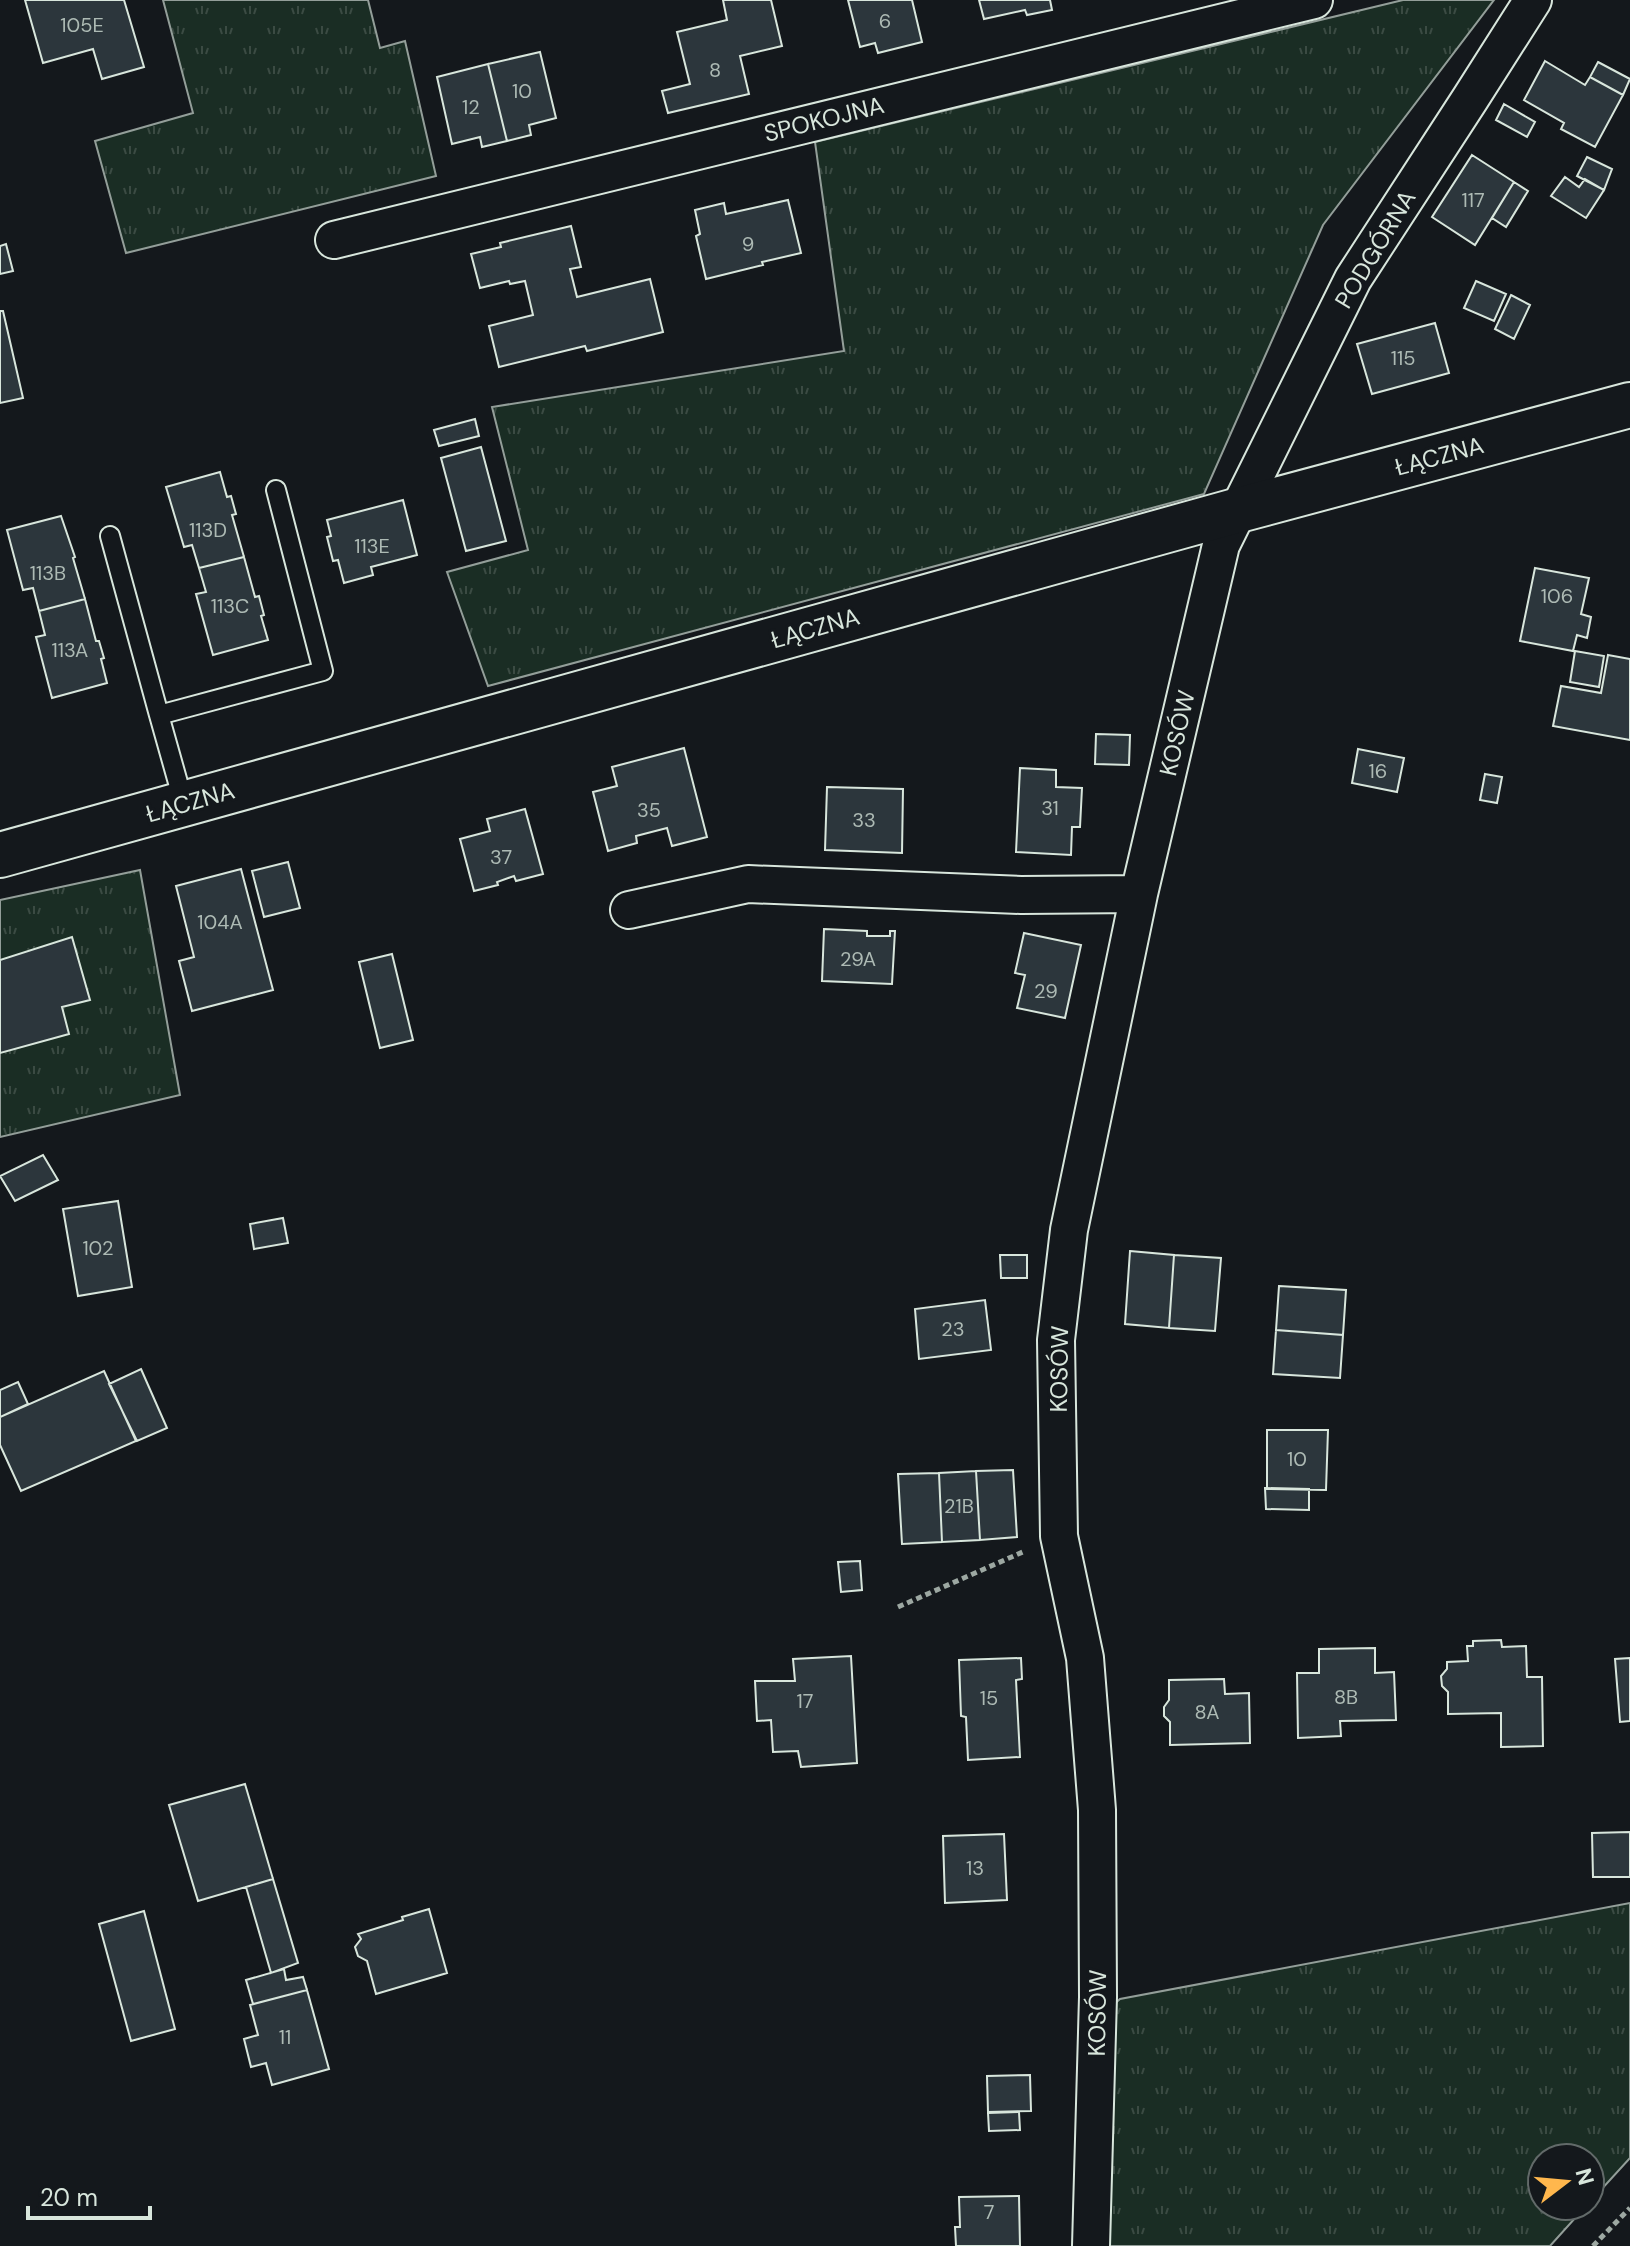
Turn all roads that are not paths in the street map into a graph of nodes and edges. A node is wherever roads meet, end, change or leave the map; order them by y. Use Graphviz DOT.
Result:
graph roads {
  1 [pos="1314,0"];
  2 [pos="1533,0"];
  3 [pos="334,240"];
  4 [pos="1630,405"];
  5 [pos="276,490"];
  6 [pos="1239,510"];
  7 [pos="110,536"];
  8 [pos="159,715"];
  9 [pos="184,804"];
  10 [pos="0,855"];
  11 [pos="1139,894"];
  12 [pos="629,910"];
  13 [pos="1091,2246"];
  1 -- 3 [label="street, SPOKOJNA"];
  2 -- 6 [label="street, PODGÓRNA"];
  4 -- 6 [label="street, ŁĄCZNA"];
  5 -- 8 [label="lane"];
  6 -- 9 [label="street, ŁĄCZNA"];
  6 -- 11 [label="street, KOSÓW"];
  7 -- 8 [label="lane"];
  8 -- 9 [label="lane"];
  9 -- 10 [label="street, ŁĄCZNA"];
  11 -- 12 [label="street"];
  11 -- 13 [label="street, KOSÓW"];
}
